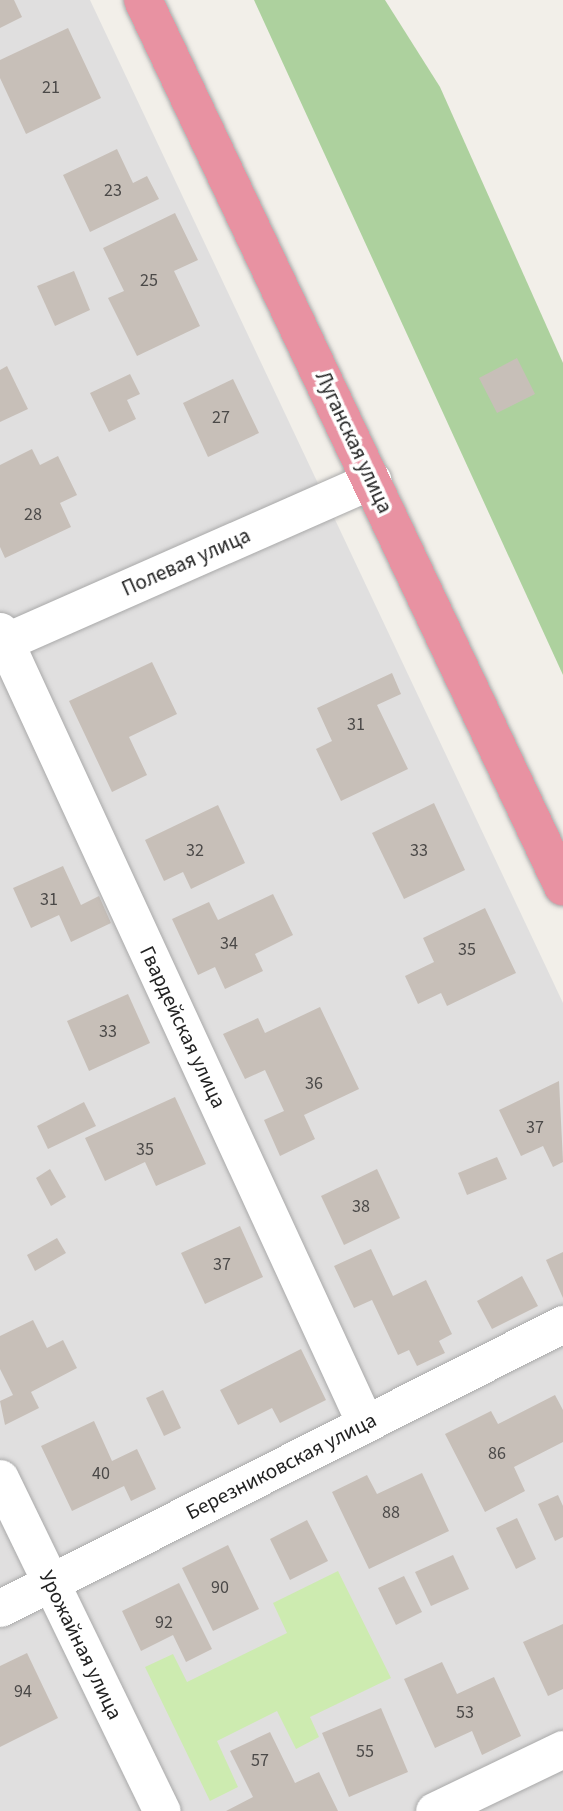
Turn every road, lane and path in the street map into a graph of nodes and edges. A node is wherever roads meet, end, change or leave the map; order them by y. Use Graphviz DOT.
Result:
graph roads {
  1 [pos="143,0"];
  2 [pos="372,480"];
  3 [pos="2,639"];
  4 [pos="563,886"];
  5 [pos="563,1324"];
  6 [pos="365,1423"];
  7 [pos="0,1478"];
  8 [pos="51,1583"];
  9 [pos="0,1608"];
  10 [pos="563,1749"];
  11 [pos="162,1811"];
  12 [pos="434,1811"];
  1 -- 2 [label="highway, Луганская улица"];
  2 -- 3 [label="street, Полевая улица"];
  2 -- 4 [label="highway, Луганская улица"];
  3 -- 6 [label="street, Гвардейская улица"];
  5 -- 6 [label="street, Березниковская улица"];
  6 -- 8 [label="street, Березниковская улица"];
  7 -- 8 [label="street, Урожайная улица"];
  8 -- 9 [label="street, Березниковская улица"];
  8 -- 11 [label="street, Урожайная улица"];
  10 -- 12 [label="street"];
}
